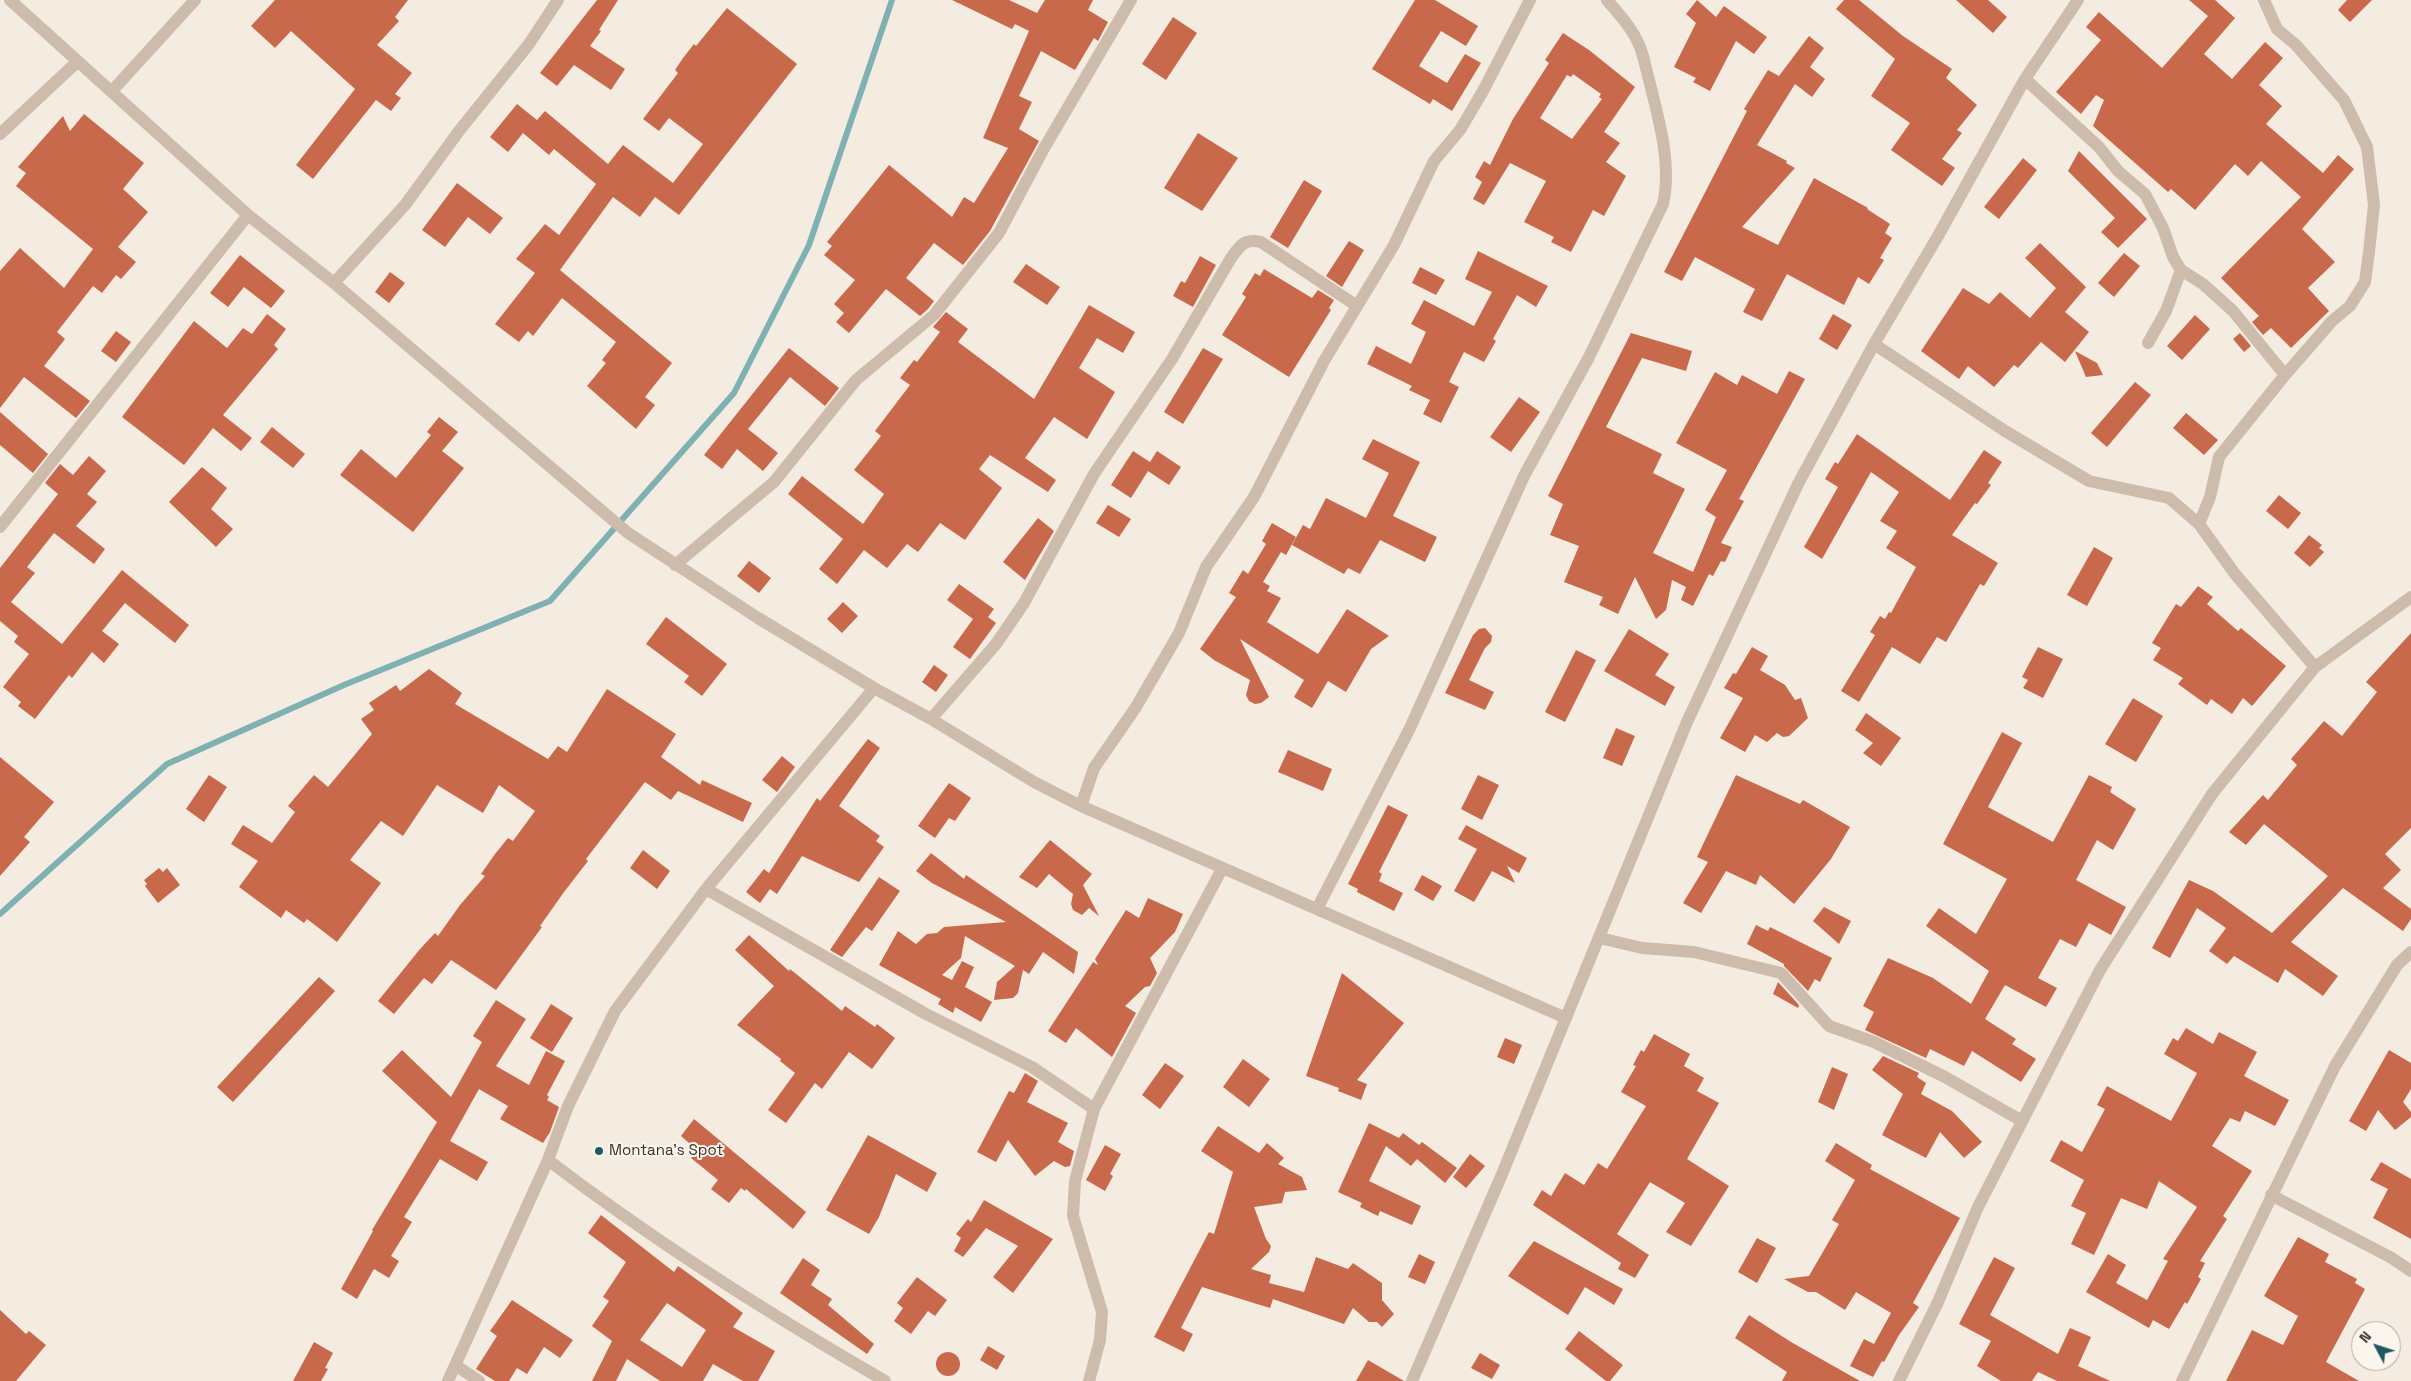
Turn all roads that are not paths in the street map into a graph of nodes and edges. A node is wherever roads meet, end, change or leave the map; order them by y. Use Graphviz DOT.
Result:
graph roads {
  1 [pos="10,0"];
  2 [pos="195,0"];
  3 [pos="558,0"];
  4 [pos="1131,0"];
  5 [pos="1530,0"];
  6 [pos="1606,0"];
  7 [pos="2078,0"];
  8 [pos="2264,0"];
  9 [pos="77,62"];
  10 [pos="2025,80"];
  11 [pos="112,91"];
  12 [pos="0,134"];
  13 [pos="248,215"];
  14 [pos="2181,270"];
  15 [pos="334,283"];
  16 [pos="1357,306"];
  17 [pos="2148,343"];
  18 [pos="1874,344"];
  19 [pos="2285,375"];
  20 [pos="2199,524"];
  21 [pos="0,527"];
  22 [pos="675,566"];
  23 [pos="2411,596"];
  24 [pos="2316,668"];
  25 [pos="874,688"];
  26 [pos="931,719"];
  27 [pos="1081,806"];
  28 [pos="1222,869"];
  29 [pos="706,890"];
  30 [pos="1317,909"];
  31 [pos="1600,938"];
  32 [pos="2411,952"];
  33 [pos="1566,1018"];
  34 [pos="1094,1109"];
  35 [pos="2022,1121"];
  36 [pos="548,1160"];
  37 [pos="2271,1195"];
  38 [pos="2411,1271"];
  39 [pos="455,1365"];
  40 [pos="448,1381"];
  41 [pos="479,1381"];
  42 [pos="885,1381"];
  43 [pos="1089,1381"];
  44 [pos="1412,1381"];
  45 [pos="1899,1381"];
  46 [pos="2182,1381"];
  1 -- 9 [label="street"];
  2 -- 11 [label="street"];
  3 -- 15 [label="street"];
  4 -- 22 [label="street"];
  5 -- 16 [label="street"];
  6 -- 30 [label="street"];
  7 -- 10 [label="street"];
  8 -- 19 [label="street"];
  9 -- 11 [label="street"];
  9 -- 12 [label="street"];
  10 -- 14 [label="street"];
  10 -- 18 [label="street"];
  11 -- 13 [label="street"];
  13 -- 15 [label="street"];
  13 -- 21 [label="street"];
  14 -- 17 [label="street"];
  14 -- 19 [label="street"];
  15 -- 22 [label="street"];
  16 -- 26 [label="street"];
  16 -- 27 [label="street"];
  18 -- 20 [label="street"];
  18 -- 31 [label="street"];
  19 -- 20 [label="street"];
  20 -- 24 [label="street"];
  22 -- 25 [label="street"];
  23 -- 24 [label="street"];
  24 -- 35 [label="street"];
  25 -- 26 [label="street"];
  25 -- 29 [label="street"];
  26 -- 27 [label="street"];
  27 -- 28 [label="street"];
  28 -- 30 [label="street"];
  28 -- 34 [label="street"];
  29 -- 34 [label="street"];
  29 -- 36 [label="street"];
  30 -- 33 [label="street"];
  31 -- 33 [label="street"];
  31 -- 35 [label="street"];
  32 -- 37 [label="street"];
  33 -- 44 [label="street"];
  34 -- 43 [label="street"];
  35 -- 45 [label="street"];
  36 -- 39 [label="street"];
  36 -- 42 [label="street"];
  37 -- 38 [label="street"];
  37 -- 46 [label="street"];
  39 -- 40 [label="street"];
  39 -- 41 [label="street"];
}
